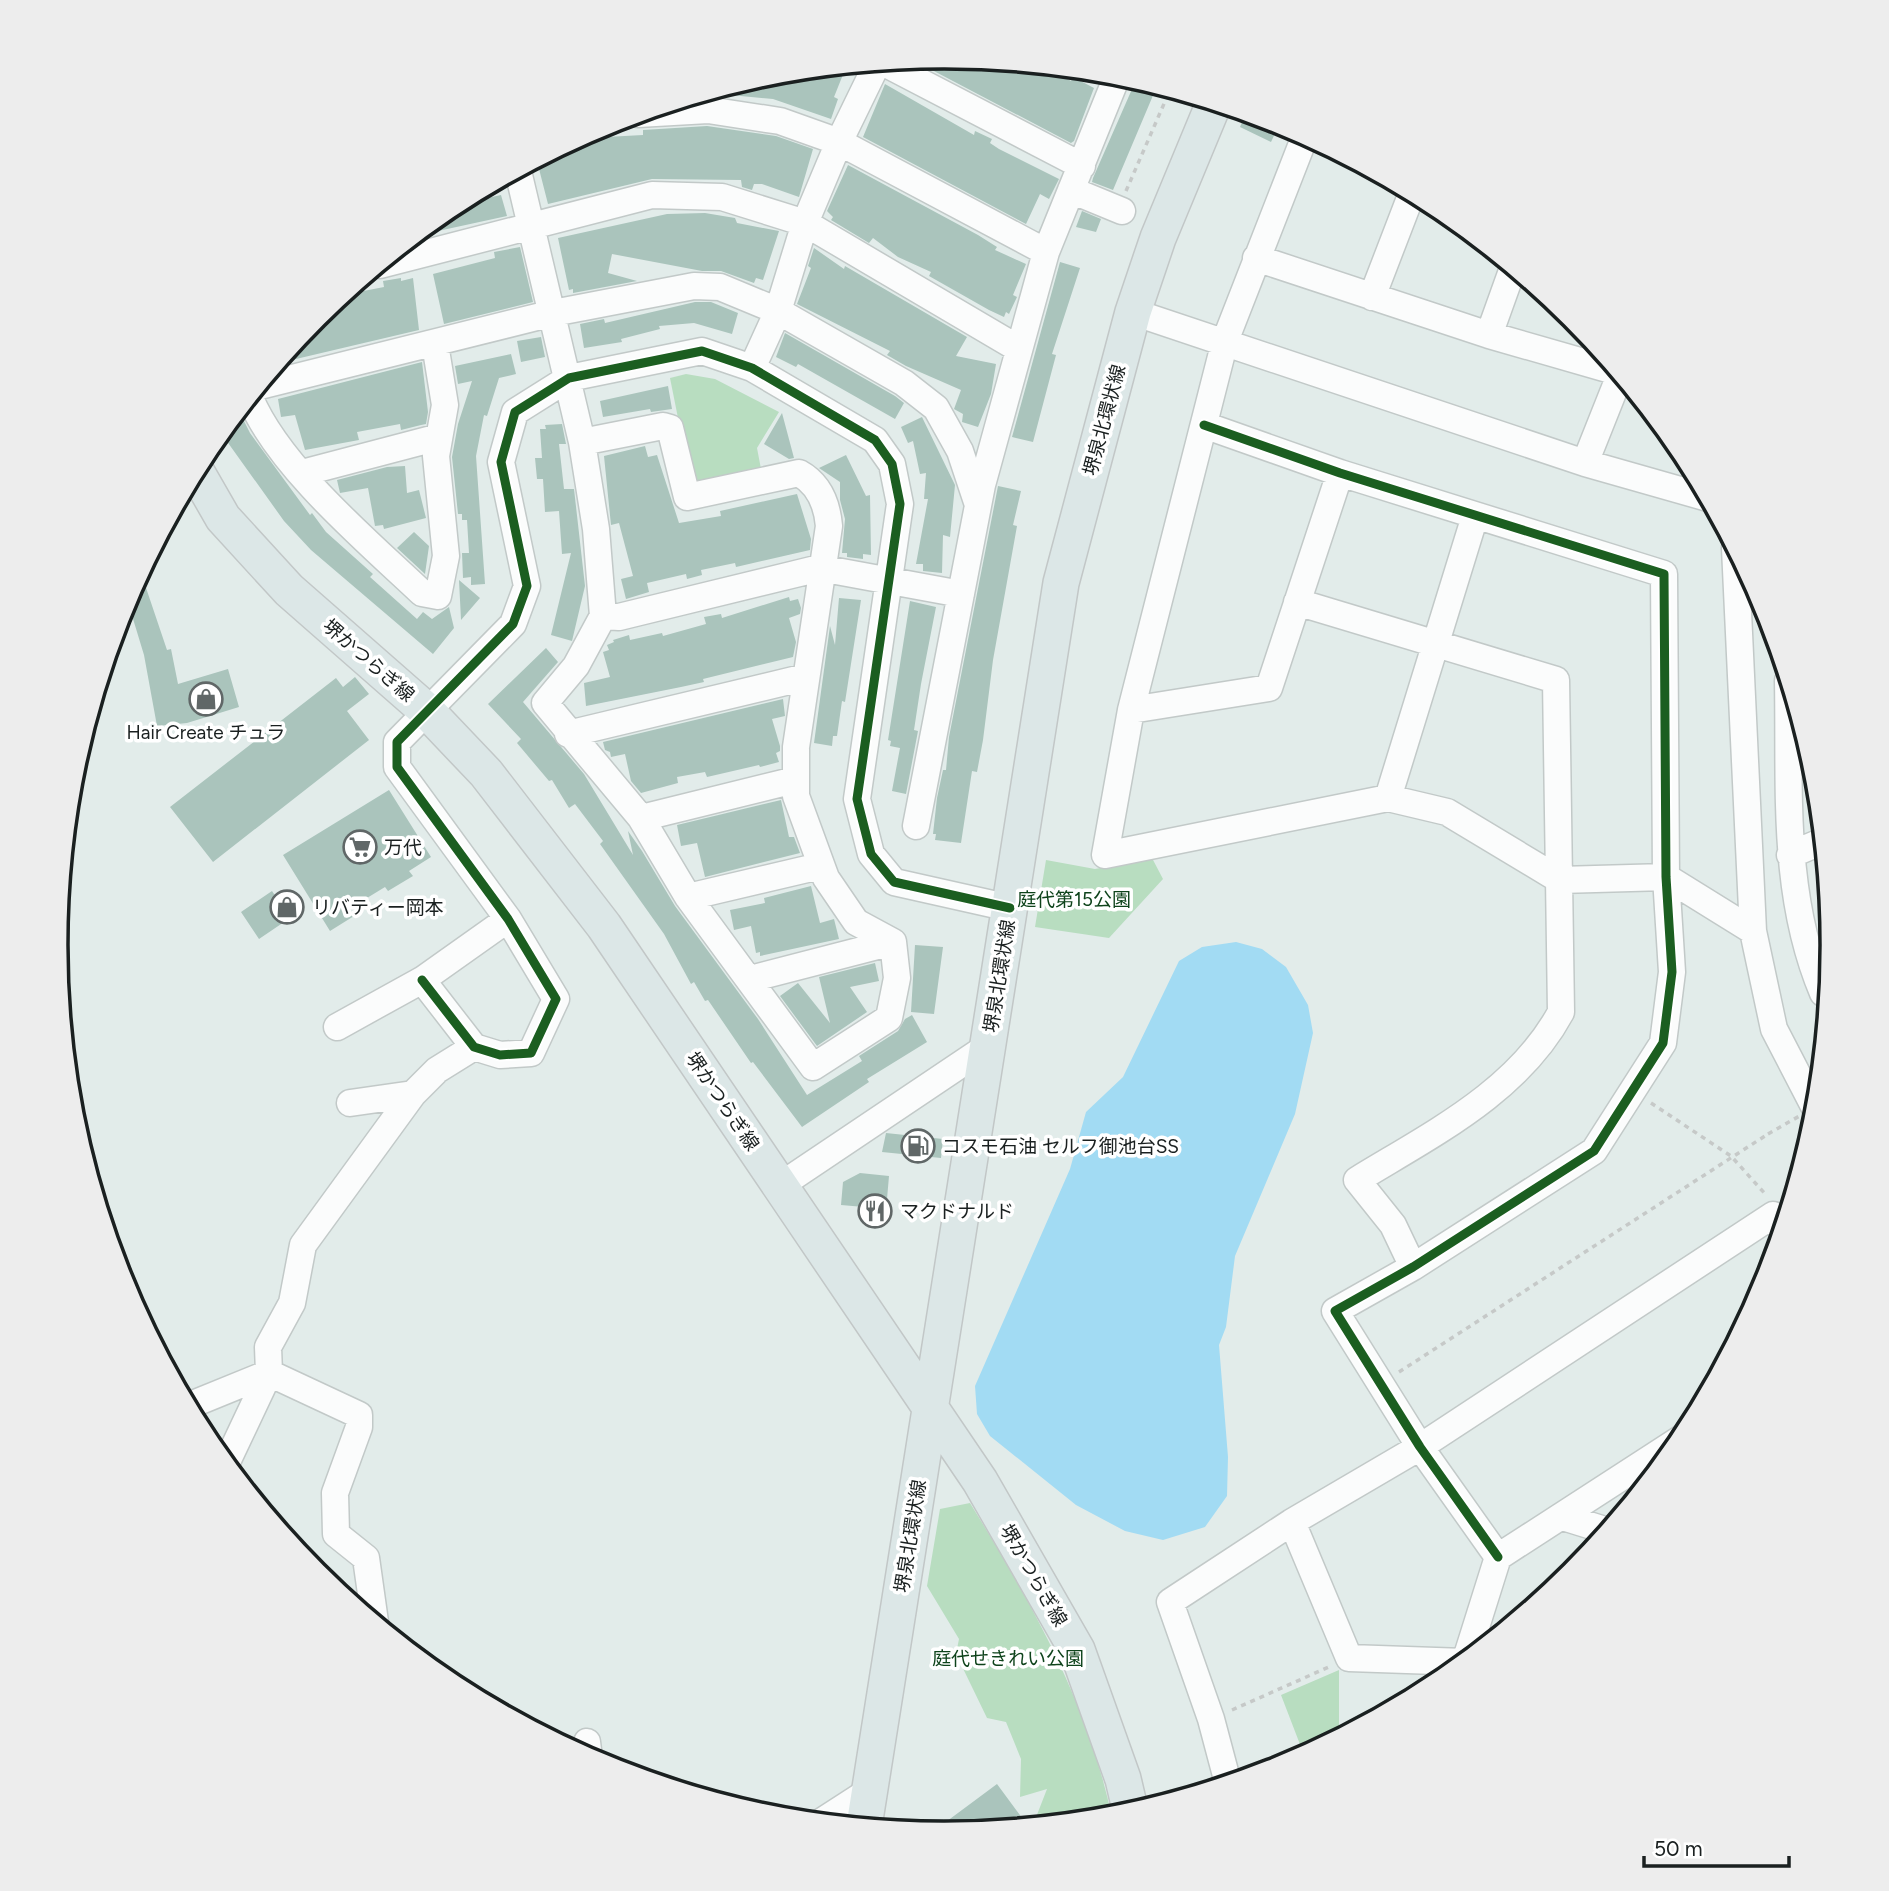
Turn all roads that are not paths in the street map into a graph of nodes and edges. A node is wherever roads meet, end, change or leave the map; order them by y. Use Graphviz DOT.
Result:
graph roads {
  1 [pos="897,71"];
  2 [pos="873,72"];
  3 [pos="1109,85"];
  4 [pos="1211,111"];
  5 [pos="677,112"];
  6 [pos="839,142"];
  7 [pos="1301,146"];
  8 [pos="1077,178"];
  9 [pos="520,180"];
  10 [pos="1408,203"];
  11 [pos="1122,211"];
  12 [pos="804,223"];
  13 [pos="531,227"];
  14 [pos="1046,251"];
  15 [pos="1256,258"];
  16 [pos="399,260"];
  17 [pos="1510,277"];
  18 [pos="1372,297"];
  19 [pos="778,311"];
  20 [pos="1133,312"];
  21 [pos="553,313"];
  22 [pos="1489,335"];
  23 [pos="1225,341"];
  24 [pos="435,344"];
  25 [pos="1019,349"];
  26 [pos="752,368"];
  27 [pos="1604,370"];
  28 [pos="569,377"];
  29 [pos="274,383"];
  30 [pos="1616,383"];
  31 [pos="254,407"];
  32 [pos="1204,425"];
  33 [pos="439,437"];
  34 [pos="582,442"];
  35 [pos="1585,463"];
  36 [pos="302,473"];
  37 [pos="1340,473"];
  38 [pos="202,481"];
  39 [pos="1695,494"];
  40 [pos="978,505"];
  41 [pos="1475,516"];
  42 [pos="820,568"];
  43 [pos="1736,571"];
  44 [pos="888,582"];
  45 [pos="961,594"];
  46 [pos="1297,602"];
  47 [pos="603,616"];
  48 [pos="1436,646"];
  49 [pos="806,677"];
  50 [pos="1131,710"];
  51 [pos="427,711"];
  52 [pos="1789,713"];
  53 [pos="568,734"];
  54 [pos="795,780"];
  55 [pos="1388,798"];
  56 [pos="641,818"];
  57 [pos="916,826"];
  58 [pos="1814,845"];
  59 [pos="1790,855"];
  60 [pos="820,866"];
  61 [pos="1666,877"];
  62 [pos="1560,880"];
  63 [pos="688,897"];
  64 [pos="1010,908"];
  65 [pos="509,919"];
  66 [pos="1753,932"];
  67 [pos="892,942"];
  68 [pos="750,979"];
  69 [pos="422,980"];
  70 [pos="1820,985"];
  71 [pos="337,1027"];
  72 [pos="474,1046"];
  73 [pos="988,1046"];
  74 [pos="414,1094"];
  75 [pos="1808,1094"];
  76 [pos="350,1103"];
  77 [pos="780,1185"];
  78 [pos="1775,1225"];
  79 [pos="1413,1267"];
  80 [pos="269,1373"];
  81 [pos="197,1402"];
  82 [pos="930,1405"];
  83 [pos="1420,1447"];
  84 [pos="231,1453"];
  85 [pos="1657,1454"];
  86 [pos="1563,1517"];
  87 [pos="1292,1522"];
  88 [pos="1598,1528"];
  89 [pos="1497,1557"];
  90 [pos="373,1609"];
  91 [pos="1470,1647"];
  92 [pos="1449,1661"];
  93 [pos="1226,1775"];
  94 [pos="869,1791"];
  95 [pos="1128,1802"];
  96 [pos="833,1814"];
  97 [pos="865,1818"];
  1 -- 8 [label="street"];
  2 -- 6 [label="street"];
  3 -- 8 [label="street"];
  4 -- 20 [label="main road, 堺泉北環状線"];
  5 -- 6 [label="street"];
  6 -- 12 [label="street"];
  6 -- 14 [label="street"];
  7 -- 15 [label="street"];
  8 -- 11 [label="street"];
  8 -- 14 [label="street"];
  9 -- 13 [label="street"];
  10 -- 18 [label="street"];
  12 -- 13 [label="street"];
  12 -- 19 [label="street"];
  12 -- 25 [label="street"];
  13 -- 16 [label="street"];
  13 -- 21 [label="street"];
  14 -- 25 [label="street"];
  15 -- 18 [label="street"];
  15 -- 23 [label="street"];
  17 -- 22 [label="street"];
  18 -- 22 [label="street"];
  19 -- 21 [label="street"];
  19 -- 26 [label="street"];
  19 -- 40 [label="street"];
  20 -- 23 [label="street"];
  20 -- 64 [label="main road, 堺泉北環状線"];
  21 -- 24 [label="street"];
  21 -- 28 [label="street"];
  22 -- 27 [label="street"];
  23 -- 32 [label="street"];
  23 -- 35 [label="street"];
  24 -- 29 [label="street"];
  24 -- 33 [label="street"];
  25 -- 40 [label="street"];
  26 -- 28 [label="street"];
  26 -- 44 [label="street"];
  28 -- 34 [label="street"];
  28 -- 51 [label="street"];
  30 -- 35 [label="street"];
  31 -- 36 [label="street"];
  32 -- 37 [label="street"];
  32 -- 50 [label="street"];
  33 -- 36 [label="street"];
  33 -- 36 [label="street"];
  34 -- 42 [label="street"];
  34 -- 47 [label="street"];
  35 -- 39 [label="street"];
  37 -- 41 [label="street"];
  37 -- 46 [label="street"];
  38 -- 51 [label="main road, 堺かつらぎ線"];
  40 -- 45 [label="street"];
  41 -- 48 [label="street"];
  41 -- 61 [label="street"];
  42 -- 44 [label="street"];
  42 -- 47 [label="street"];
  42 -- 49 [label="street"];
  43 -- 66 [label="street"];
  44 -- 45 [label="street"];
  44 -- 64 [label="street"];
  45 -- 57 [label="street"];
  46 -- 48 [label="street"];
  46 -- 50 [label="street"];
  47 -- 53 [label="street"];
  48 -- 55 [label="street"];
  48 -- 62 [label="street"];
  49 -- 53 [label="street"];
  49 -- 54 [label="street"];
  50 -- 55 [label="street"];
  51 -- 65 [label="street"];
  51 -- 77 [label="main road, 堺かつらぎ線"];
  52 -- 59 [label="street"];
  53 -- 56 [label="street"];
  54 -- 56 [label="street"];
  54 -- 60 [label="street"];
  55 -- 62 [label="street"];
  56 -- 63 [label="street"];
  58 -- 59 [label="street"];
  59 -- 70 [label="street"];
  60 -- 63 [label="street"];
  60 -- 67 [label="street"];
  61 -- 62 [label="street"];
  61 -- 66 [label="street"];
  61 -- 79 [label="street"];
  62 -- 79 [label="street"];
  63 -- 68 [label="street"];
  64 -- 73 [label="main road, 堺泉北環状線"];
  65 -- 69 [label="street"];
  65 -- 72 [label="street"];
  66 -- 75 [label="street"];
  67 -- 68 [label="street"];
  67 -- 68 [label="street"];
  69 -- 71 [label="street"];
  69 -- 72 [label="street"];
  72 -- 74 [label="street"];
  73 -- 77 [label="street"];
  73 -- 82 [label="main road, 堺泉北環状線"];
  74 -- 76 [label="street"];
  74 -- 80 [label="street"];
  77 -- 82 [label="main road, 堺かつらぎ線"];
  78 -- 83 [label="street"];
  79 -- 83 [label="street"];
  80 -- 81 [label="street"];
  80 -- 84 [label="street"];
  80 -- 90 [label="street"];
  82 -- 94 [label="main road, 堺泉北環状線"];
  82 -- 95 [label="main road, 堺かつらぎ線"];
  83 -- 87 [label="street"];
  83 -- 89 [label="street"];
  85 -- 86 [label="street"];
  86 -- 88 [label="street"];
  86 -- 89 [label="street"];
  87 -- 92 [label="street"];
  87 -- 93 [label="street"];
  89 -- 91 [label="street"];
  94 -- 96 [label="street"];
  94 -- 97 [label="main road, 堺泉北環状線"];
}
